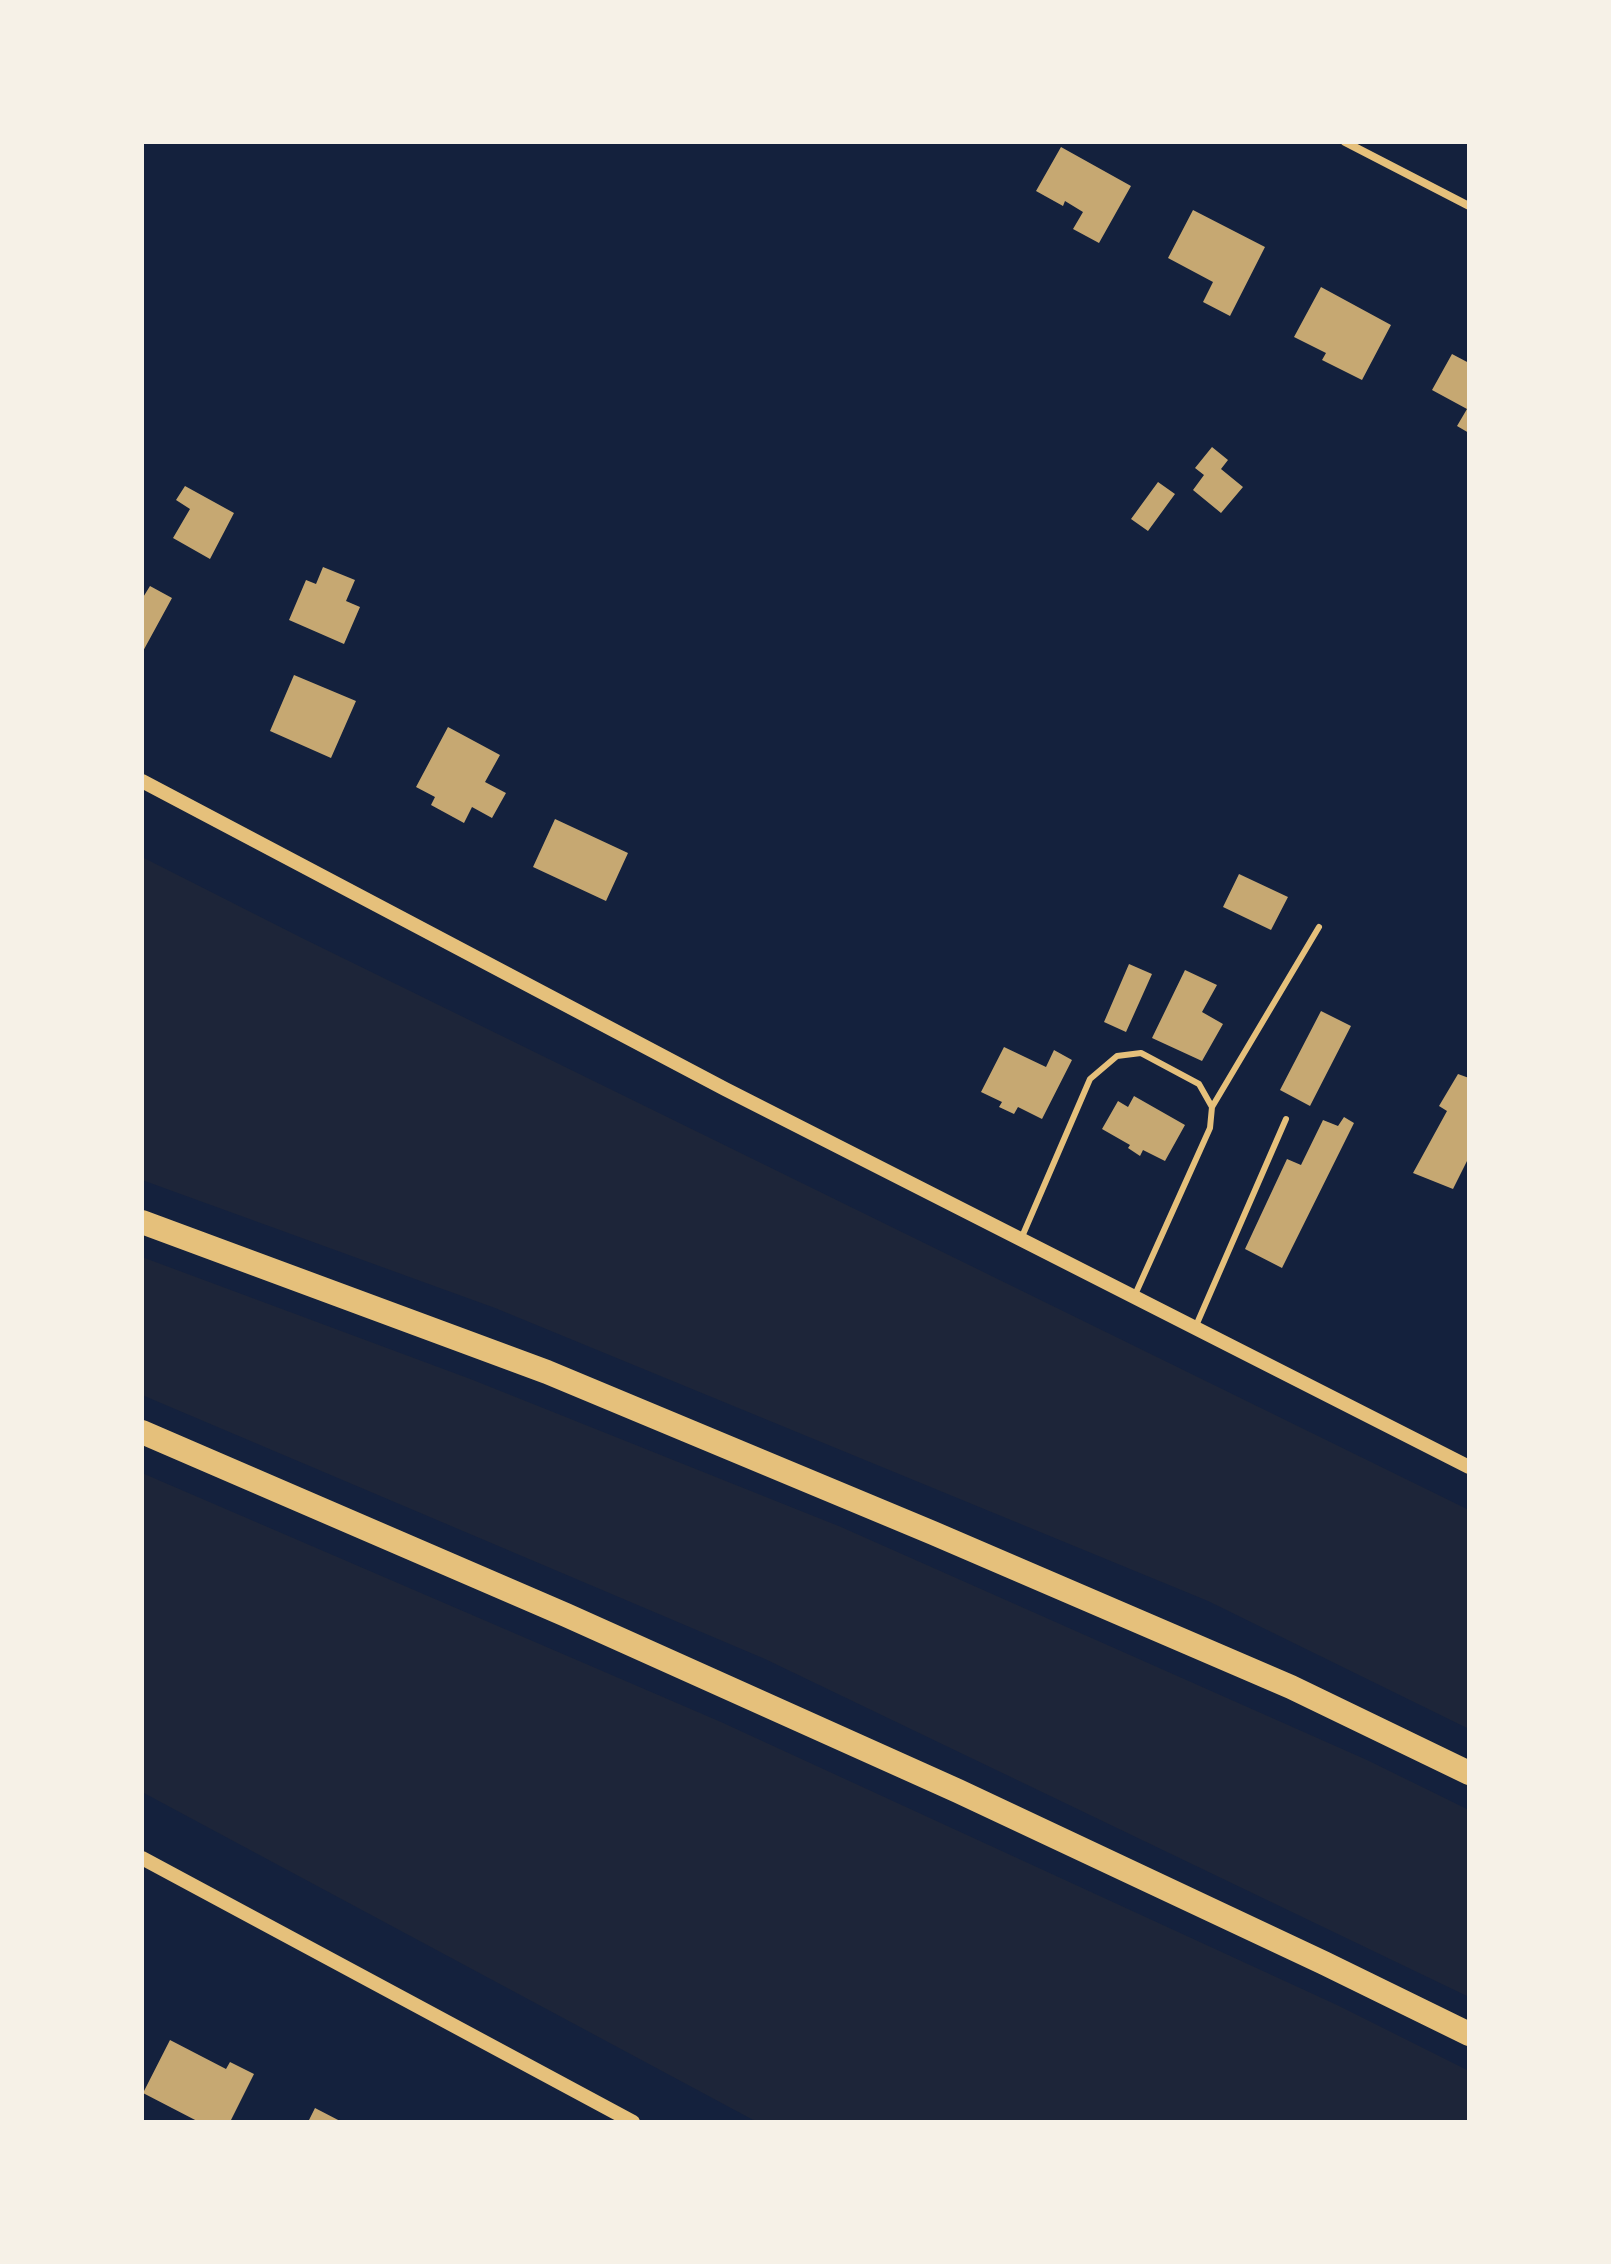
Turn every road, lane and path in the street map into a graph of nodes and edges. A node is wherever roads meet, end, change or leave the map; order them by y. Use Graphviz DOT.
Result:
graph roads {
  1 [pos="1345,142"];
  2 [pos="1469,206"];
  3 [pos="142,781"];
  4 [pos="1319,927"];
  5 [pos="1212,1107"];
  6 [pos="1286,1119"];
  7 [pos="142,1222"];
  8 [pos="1021,1239"];
  9 [pos="1134,1297"];
  10 [pos="1195,1328"];
  11 [pos="142,1432"];
  12 [pos="1469,1467"];
  13 [pos="1469,1773"];
  14 [pos="142,1858"];
  15 [pos="1469,2034"];
  16 [pos="633,2122"];
  1 -- 2 [label="street"];
  3 -- 8 [label="street"];
  4 -- 5 [label="lane"];
  5 -- 8 [label="lane"];
  5 -- 9 [label="lane"];
  6 -- 10 [label="lane"];
  7 -- 13 [label="highway"];
  8 -- 9 [label="street"];
  9 -- 10 [label="street"];
  10 -- 12 [label="street"];
  11 -- 15 [label="highway"];
  14 -- 16 [label="street"];
}
